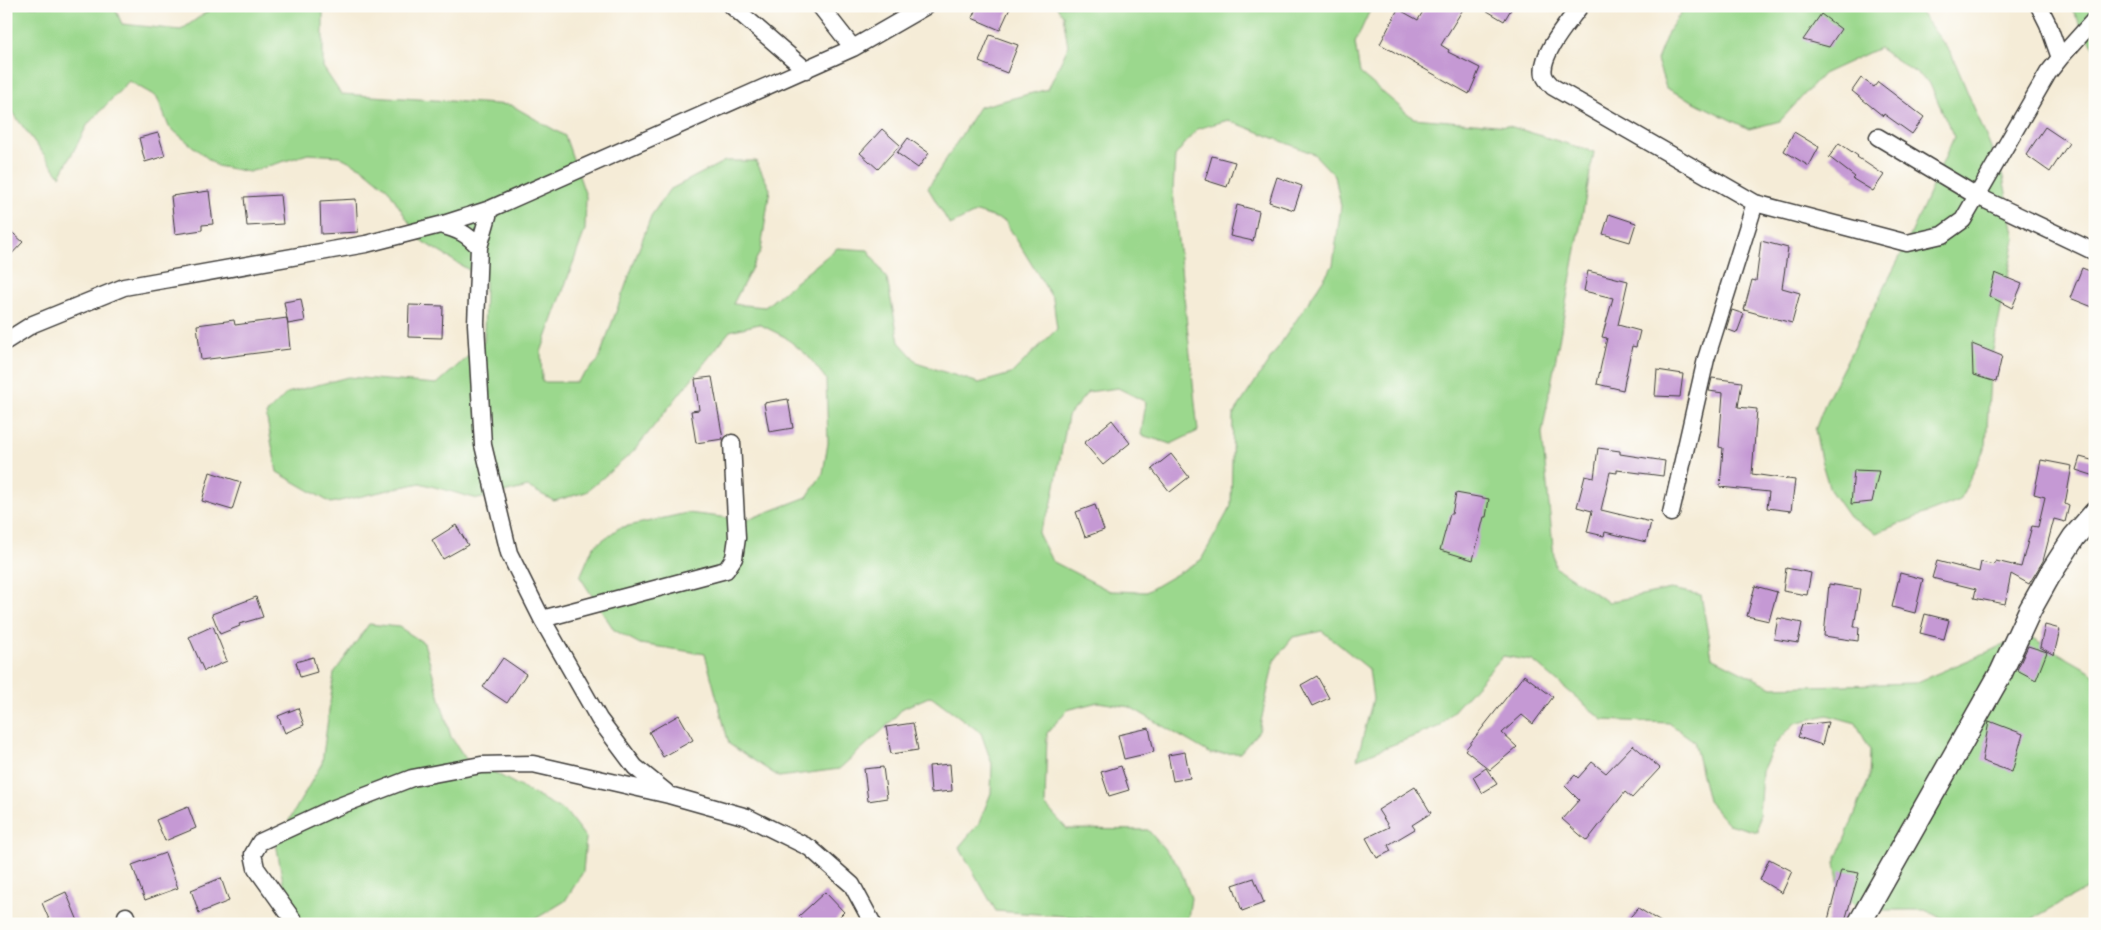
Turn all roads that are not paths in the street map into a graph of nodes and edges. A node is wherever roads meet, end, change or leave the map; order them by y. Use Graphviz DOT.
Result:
graph roads {
  1 [pos="732,6"];
  2 [pos="820,6"];
  3 [pos="926,6"];
  4 [pos="1580,6"];
  5 [pos="2039,6"];
  6 [pos="2095,19"];
  7 [pos="853,48"];
  8 [pos="2060,58"];
  9 [pos="806,70"];
  10 [pos="1878,137"];
  11 [pos="1977,196"];
  12 [pos="1755,203"];
  13 [pos="490,209"];
  14 [pos="440,225"];
  15 [pos="479,247"];
  16 [pos="2095,252"];
  17 [pos="6,341"];
  18 [pos="732,443"];
  19 [pos="2095,513"];
  20 [pos="1671,514"];
  21 [pos="542,619"];
  22 [pos="670,795"];
  23 [pos="296,924"];
  24 [pos="872,924"];
  25 [pos="1859,924"];
  1 -- 9 [label="street"];
  2 -- 7 [label="street"];
  3 -- 7 [label="street"];
  4 -- 12 [label="street"];
  5 -- 8 [label="street"];
  6 -- 8 [label="street"];
  7 -- 9 [label="street"];
  8 -- 11 [label="street"];
  9 -- 13 [label="street"];
  10 -- 11 [label="street"];
  11 -- 12 [label="street"];
  11 -- 16 [label="street"];
  12 -- 20 [label="street"];
  13 -- 14 [label="street"];
  13 -- 15 [label="street"];
  14 -- 15 [label="street"];
  14 -- 17 [label="street"];
  15 -- 21 [label="street"];
  18 -- 21 [label="street"];
  19 -- 25 [label="street"];
  21 -- 22 [label="street"];
  22 -- 23 [label="street"];
  22 -- 24 [label="street"];
}
